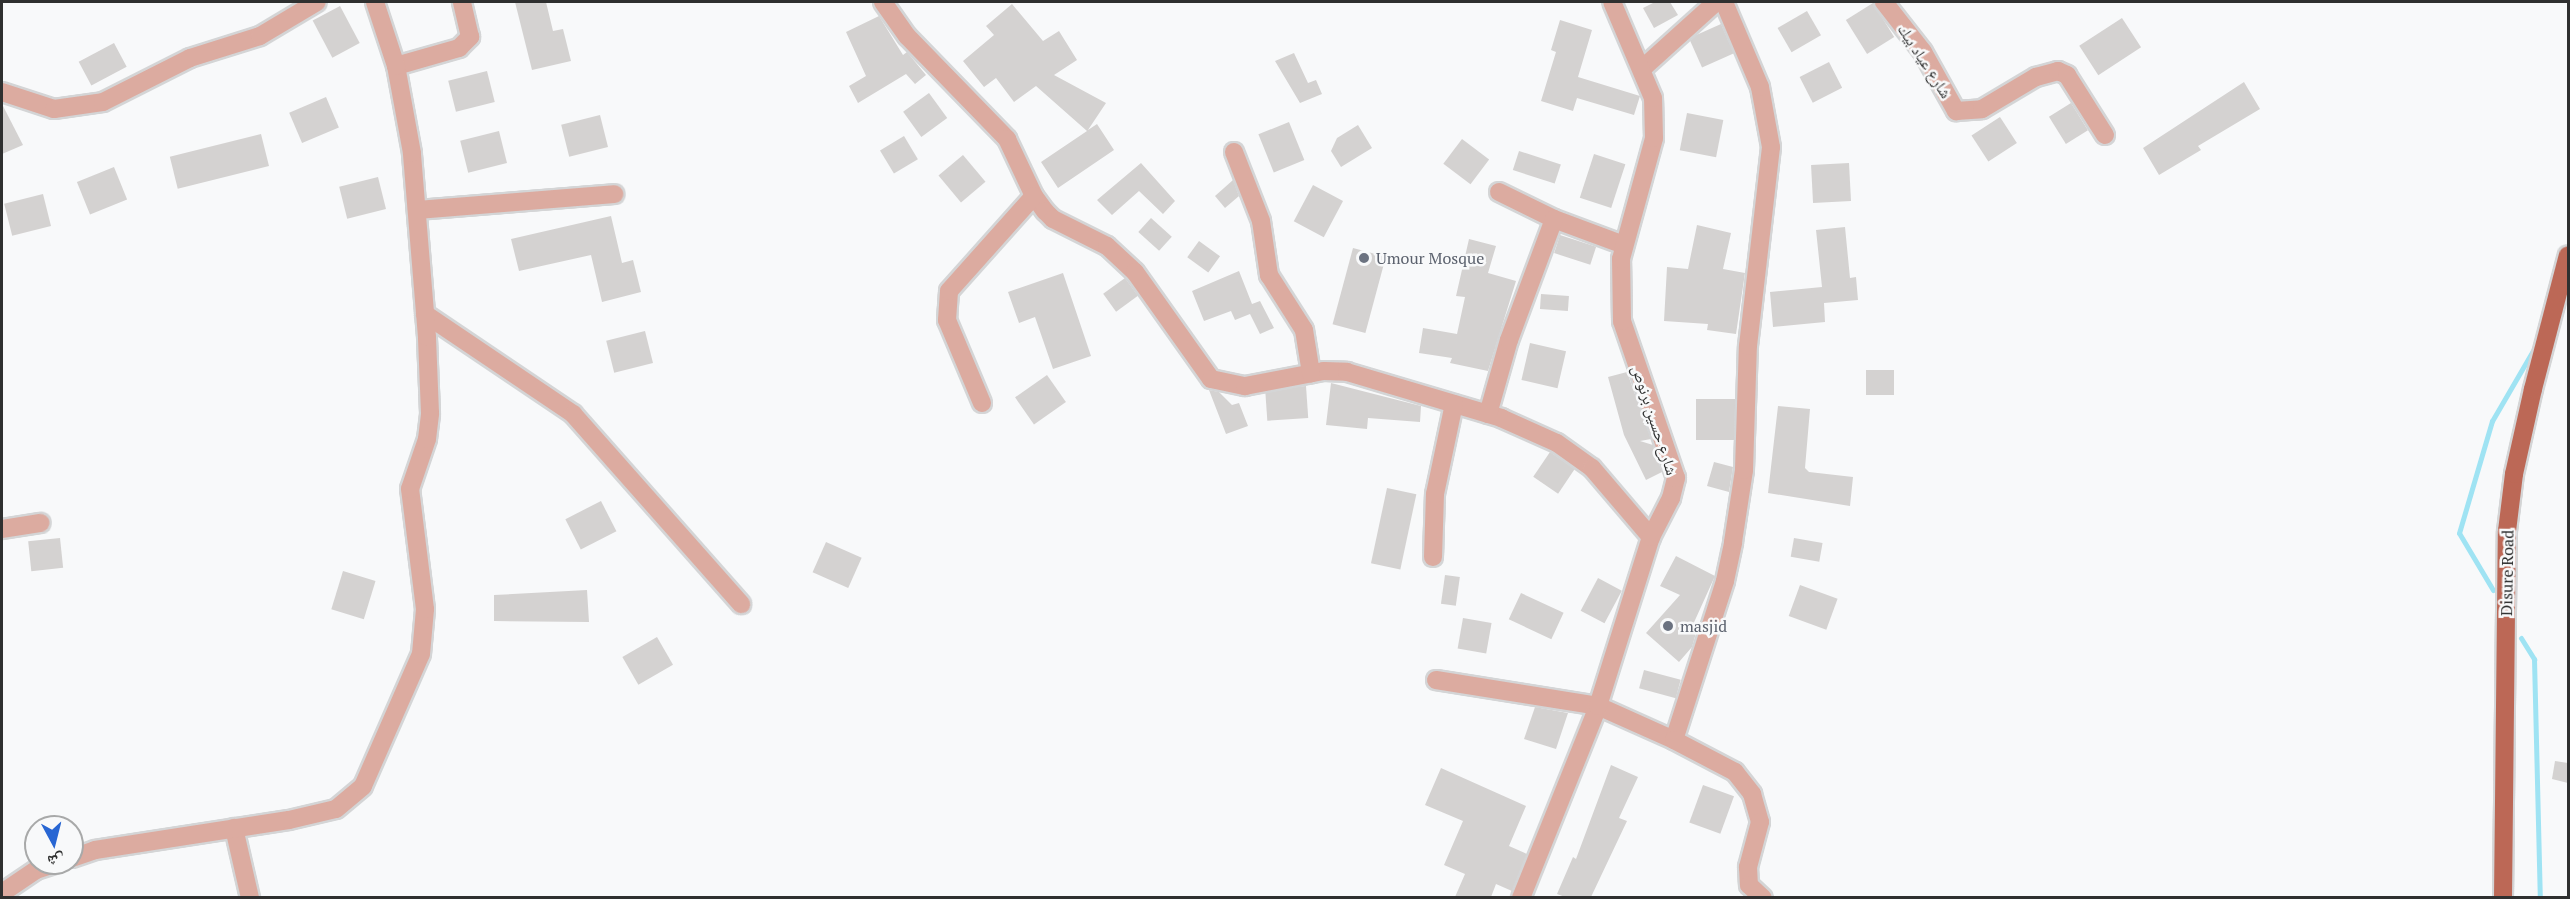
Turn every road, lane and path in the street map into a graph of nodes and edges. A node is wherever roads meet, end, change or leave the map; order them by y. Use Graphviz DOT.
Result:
graph roads {
  1 [pos="318,2"];
  2 [pos="375,2"];
  3 [pos="462,2"];
  4 [pos="883,2"];
  5 [pos="1612,2"];
  6 [pos="1716,2"];
  7 [pos="1724,2"];
  8 [pos="1884,2"];
  9 [pos="396,66"];
  10 [pos="1642,68"];
  11 [pos="2,93"];
  12 [pos="2105,135"];
  13 [pos="1234,152"];
  14 [pos="1499,192"];
  15 [pos="614,194"];
  16 [pos="1034,196"];
  17 [pos="417,210"];
  18 [pos="1554,219"];
  19 [pos="1624,245"];
  20 [pos="2568,255"];
  21 [pos="425,314"];
  22 [pos="1311,373"];
  23 [pos="982,403"];
  24 [pos="1454,404"];
  25 [pos="1488,414"];
  26 [pos="41,523"];
  27 [pos="2,529"];
  28 [pos="1651,537"];
  29 [pos="1433,557"];
  30 [pos="741,604"];
  31 [pos="1436,680"];
  32 [pos="1598,706"];
  33 [pos="1674,740"];
  34 [pos="234,828"];
  35 [pos="84,854"];
  36 [pos="29,875"];
  37 [pos="2,893"];
  38 [pos="250,897"];
  39 [pos="1521,897"];
  40 [pos="1763,897"];
  41 [pos="2503,897"];
  1 -- 11 [label="street"];
  2 -- 9 [label="street"];
  3 -- 9 [label="street"];
  4 -- 16 [label="street"];
  5 -- 10 [label="street, شارع حسين برنوص"];
  6 -- 10 [label="street"];
  7 -- 33 [label="street"];
  8 -- 12 [label="street, شارع عياد بيك"];
  9 -- 17 [label="street"];
  10 -- 19 [label="street, شارع حسين برنوص"];
  13 -- 22 [label="street"];
  14 -- 18 [label="street"];
  15 -- 17 [label="street"];
  16 -- 22 [label="street"];
  16 -- 23 [label="street"];
  17 -- 21 [label="street"];
  18 -- 19 [label="street"];
  18 -- 25 [label="street"];
  19 -- 28 [label="street, شارع حسين برنوص"];
  20 -- 41 [label="main road, Disure Road"];
  21 -- 30 [label="street"];
  21 -- 34 [label="street"];
  22 -- 24 [label="street"];
  24 -- 25 [label="street"];
  24 -- 29 [label="street"];
  25 -- 28 [label="street"];
  26 -- 27 [label="street"];
  28 -- 32 [label="street, شارع حسين برنوص"];
  31 -- 32 [label="street"];
  32 -- 33 [label="street"];
  32 -- 39 [label="street, شارع حسين برنوص"];
  33 -- 40 [label="street"];
  34 -- 35 [label="street"];
  34 -- 38 [label="street"];
  36 -- 37 [label="street"];
}
